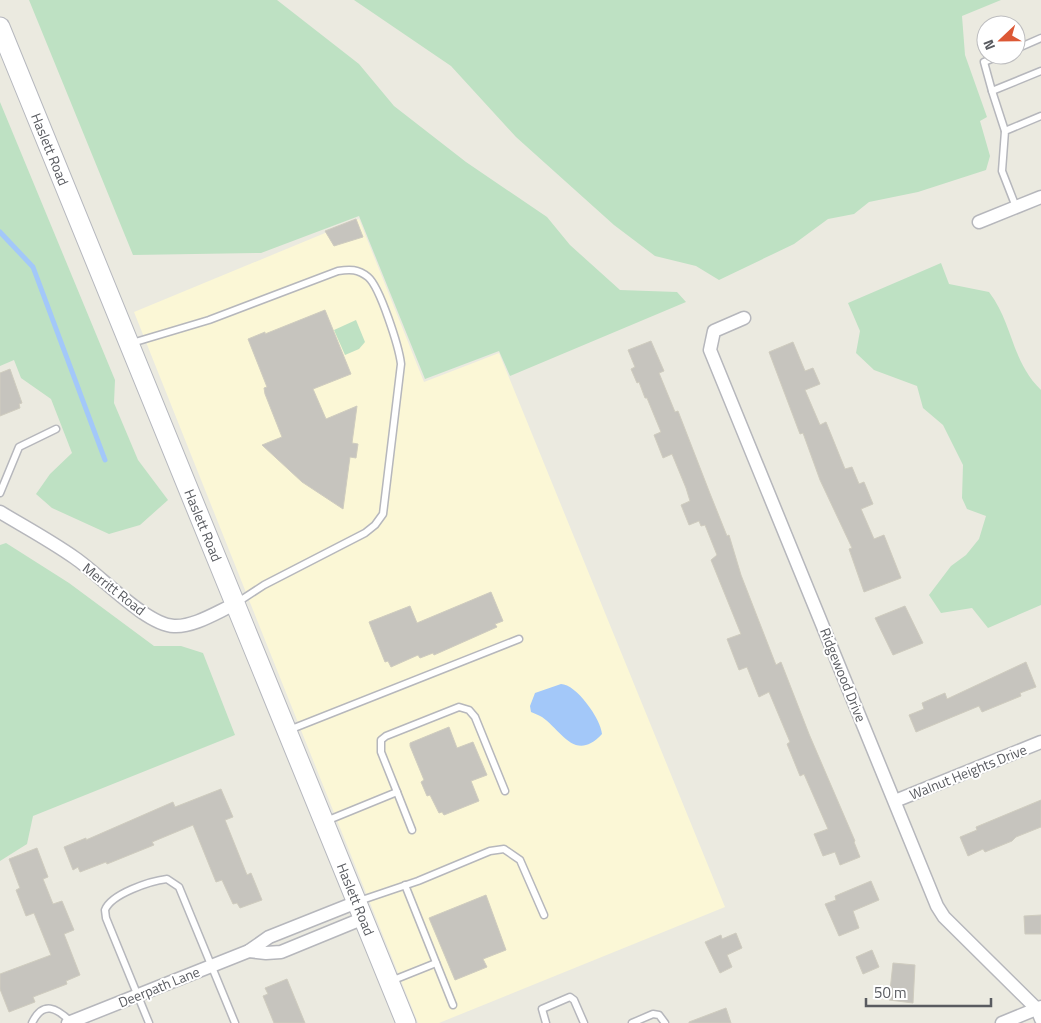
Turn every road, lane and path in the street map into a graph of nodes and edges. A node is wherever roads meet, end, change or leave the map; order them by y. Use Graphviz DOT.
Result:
graph roads {
  1 [pos="0,27"];
  2 [pos="1041,38"];
  3 [pos="1026,44"];
  4 [pos="985,65"];
  5 [pos="1041,71"];
  6 [pos="992,91"];
  7 [pos="1041,116"];
  8 [pos="1005,131"];
  9 [pos="1041,196"];
  10 [pos="1016,207"];
  11 [pos="980,222"];
  12 [pos="744,318"];
  13 [pos="128,344"];
  14 [pos="56,429"];
  15 [pos="0,493"];
  16 [pos="0,512"];
  17 [pos="234,604"];
  18 [pos="519,639"];
  19 [pos="288,731"];
  20 [pos="1041,742"];
  21 [pos="505,791"];
  22 [pos="397,792"];
  23 [pos="895,802"];
  24 [pos="324,821"];
  25 [pos="412,830"];
  26 [pos="405,885"];
  27 [pos="360,910"];
  28 [pos="544,915"];
  29 [pos="249,951"];
  30 [pos="436,963"];
  31 [pos="211,965"];
  32 [pos="390,981"];
  33 [pos="138,996"];
  34 [pos="453,1005"];
  35 [pos="1040,1012"];
  36 [pos="70,1022"];
  37 [pos="32,1023"];
  38 [pos="149,1023"];
  39 [pos="235,1023"];
  40 [pos="406,1023"];
  41 [pos="546,1023"];
  42 [pos="584,1023"];
  43 [pos="632,1023"];
  44 [pos="665,1023"];
  45 [pos="1002,1023"];
  1 -- 13 [label="main road, Haslett Road"];
  2 -- 3 [label="lane"];
  4 -- 6 [label="lane"];
  5 -- 6 [label="lane"];
  6 -- 8 [label="lane"];
  7 -- 8 [label="lane"];
  8 -- 10 [label="lane"];
  9 -- 10 [label="street"];
  10 -- 11 [label="street"];
  12 -- 23 [label="street, Ridgewood Drive"];
  13 -- 17 [label="main road, Haslett Road"];
  13 -- 17 [label="lane"];
  14 -- 15 [label="lane"];
  16 -- 17 [label="street, Merritt Road"];
  17 -- 19 [label="main road, Haslett Road"];
  18 -- 19 [label="lane"];
  19 -- 24 [label="main road, Haslett Road"];
  20 -- 23 [label="street, Walnut Heights Drive"];
  21 -- 22 [label="lane"];
  22 -- 24 [label="lane"];
  22 -- 25 [label="lane"];
  23 -- 35 [label="street, Ridgewood Drive"];
  24 -- 27 [label="main road, Haslett Road"];
  26 -- 27 [label="lane"];
  26 -- 28 [label="lane"];
  26 -- 30 [label="lane"];
  27 -- 29 [label="street, Deerpath Lane"];
  27 -- 29 [label="street, Deerpath Lane"];
  27 -- 32 [label="main road, Haslett Road"];
  29 -- 31 [label="street, Deerpath Lane"];
  30 -- 32 [label="lane"];
  30 -- 34 [label="lane"];
  31 -- 33 [label="street, Deerpath Lane"];
  31 -- 33 [label="lane"];
  31 -- 39 [label="lane"];
  32 -- 40 [label="main road, Haslett Road"];
  33 -- 36 [label="street, Deerpath Lane"];
  33 -- 38 [label="lane"];
  35 -- 45 [label="street"];
  36 -- 37 [label="lane"];
  41 -- 42 [label="lane"];
  43 -- 44 [label="lane"];
}
